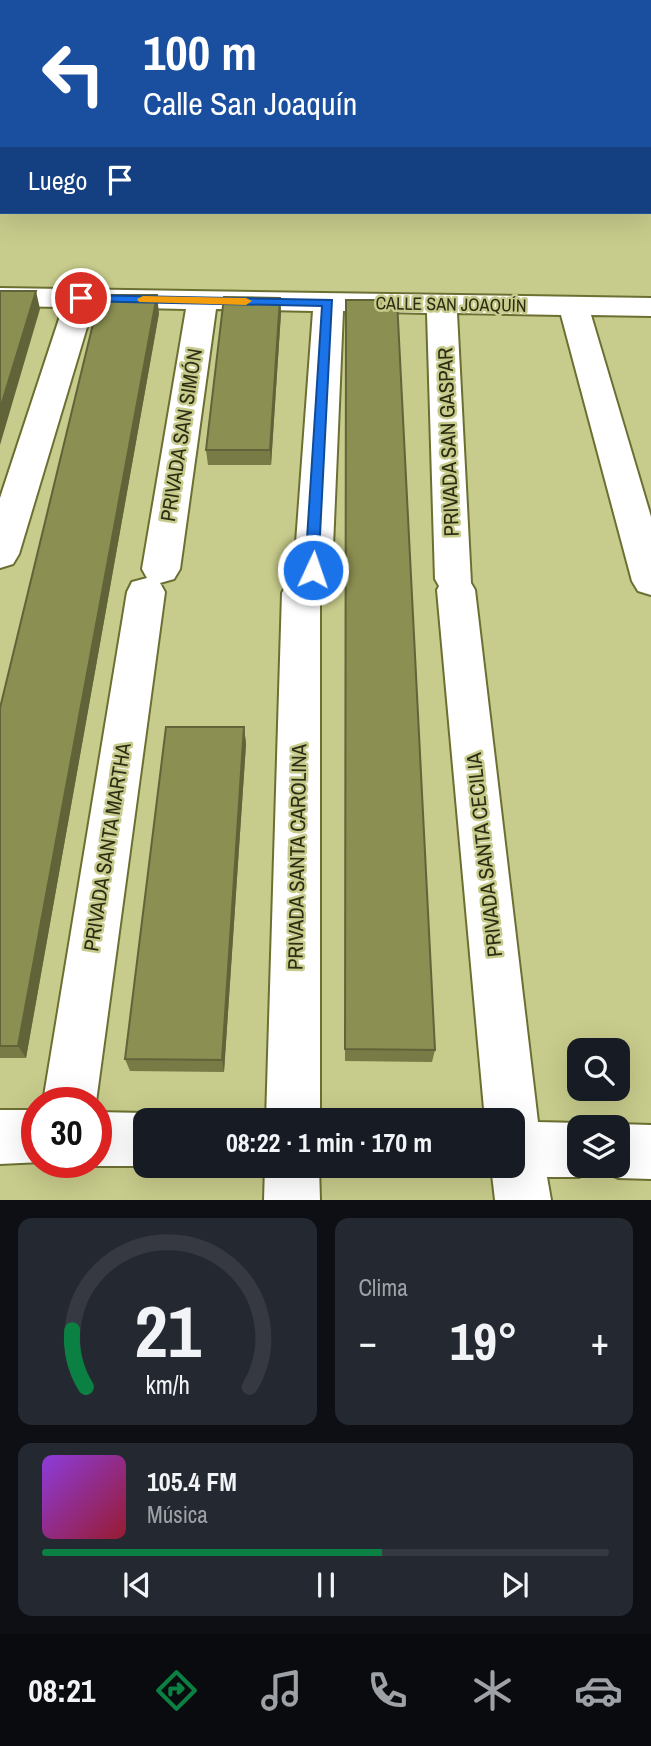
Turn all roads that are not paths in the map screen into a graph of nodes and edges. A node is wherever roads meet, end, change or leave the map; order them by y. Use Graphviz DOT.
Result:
graph roads {
  1 [pos="0,297"];
  2 [pos="81,298"];
  3 [pos="202,300"];
  4 [pos="328,303"];
  5 [pos="442,304"];
  6 [pos="573,305"];
  7 [pos="651,307"];
  8 [pos="0,554"];
  9 [pos="153,580"];
  10 [pos="651,582"];
  11 [pos="455,585"];
  12 [pos="71,1087"];
  13 [pos="293,1108"];
  14 [pos="511,1108"];
  15 [pos="0,1137"];
  16 [pos="21,1138"];
  17 [pos="112,1139"];
  18 [pos="133,1140"];
  19 [pos="525,1150"];
  20 [pos="567,1150"];
  21 [pos="630,1151"];
  22 [pos="651,1152"];
  23 [pos="292,1178"];
  24 [pos="292,1200"];
  1 -- 2 [label="street, CALLE SAN JOAQUÍN"];
  2 -- 3 [label="street, CALLE SAN JOAQUÍN"];
  2 -- 8 [label="street"];
  3 -- 4 [label="street, CALLE SAN JOAQUÍN"];
  3 -- 9 [label="street, PRIVADA SAN SIMÓN"];
  4 -- 5 [label="street, CALLE SAN JOAQUÍN"];
  4 -- 13 [label="street, PRIVADA SANTA CAROLINA"];
  5 -- 6 [label="street, CALLE SAN JOAQUÍN"];
  5 -- 11 [label="street, PRIVADA SAN GASPAR"];
  6 -- 7 [label="street, CALLE SAN JOAQUÍN"];
  6 -- 10 [label="street"];
  9 -- 12 [label="street, PRIVADA SANTA MARTHA"];
  11 -- 14 [label="street, PRIVADA SANTA CECILIA"];
  15 -- 16 [label="street"];
  17 -- 18 [label="street"];
  19 -- 20 [label="street"];
  21 -- 22 [label="street"];
  23 -- 24 [label="street"];
}
